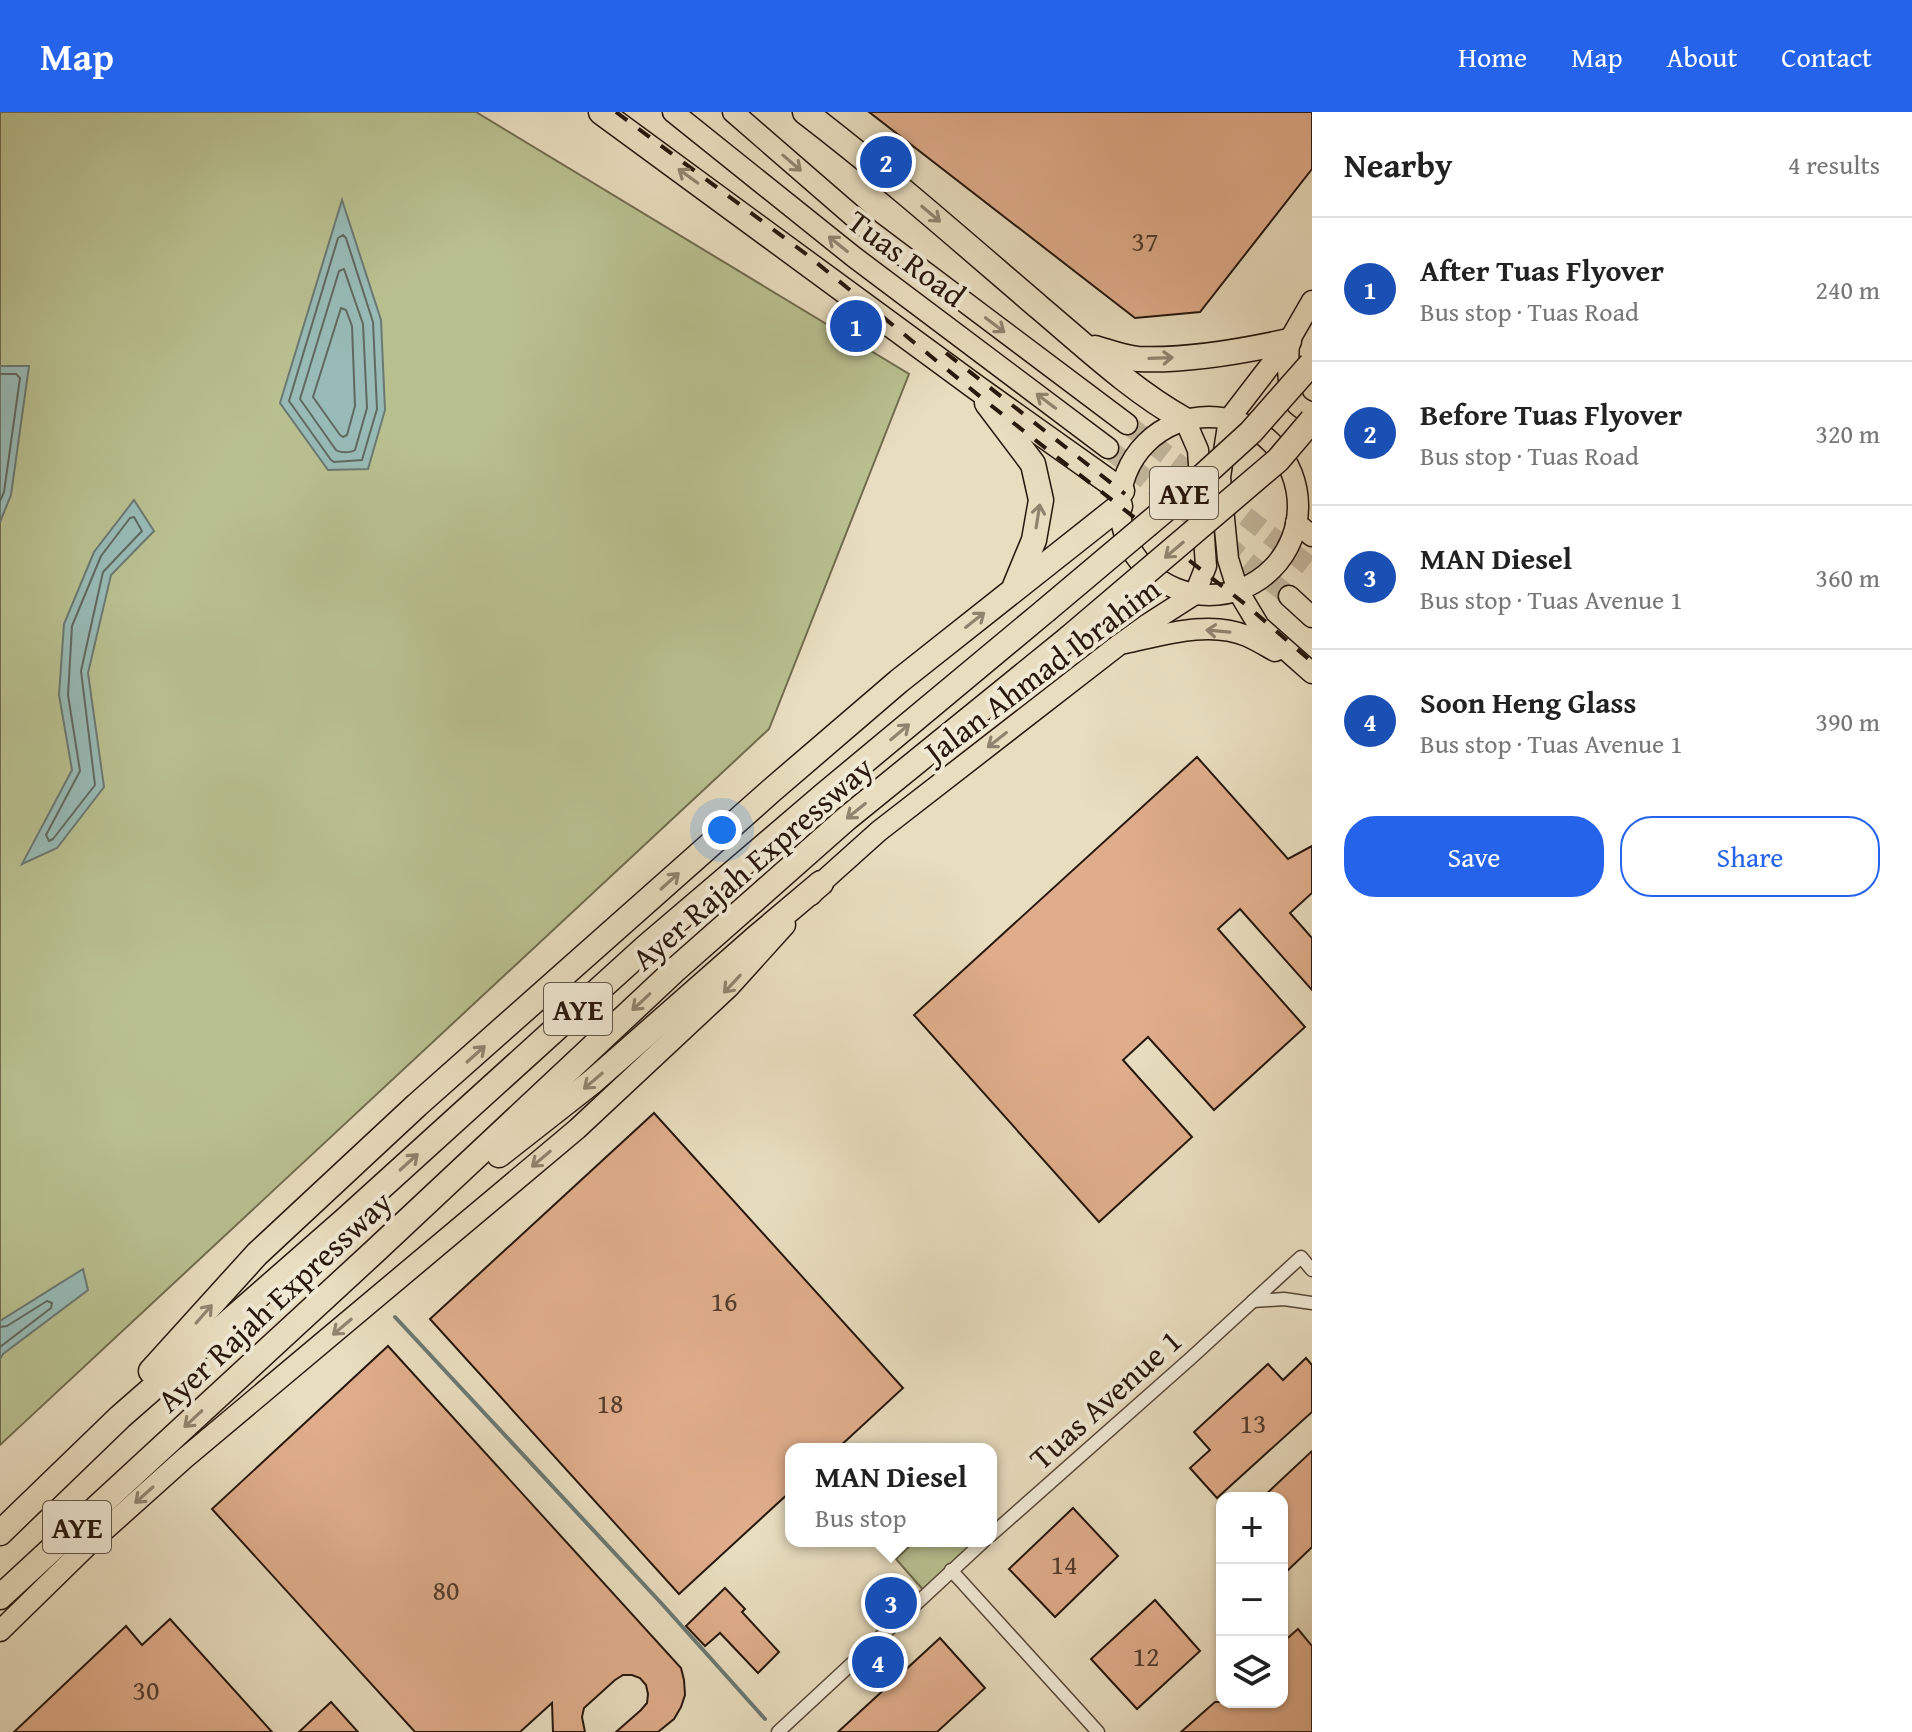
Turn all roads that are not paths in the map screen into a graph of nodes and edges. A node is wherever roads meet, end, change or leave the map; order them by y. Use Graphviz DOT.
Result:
graph roads {
  1 [pos="601,112"];
  2 [pos="673,112"];
  3 [pos="733,112"];
  4 [pos="805,112"];
  5 [pos="1312,301"];
  6 [pos="1289,341"];
  7 [pos="1085,346"];
  8 [pos="1311,363"];
  9 [pos="977,388"];
  10 [pos="1312,413"];
  11 [pos="1229,419"];
  12 [pos="1185,420"];
  13 [pos="1312,420"];
  14 [pos="1127,424"];
  15 [pos="1108,448"];
  16 [pos="1312,480"];
  17 [pos="1297,496"];
  18 [pos="1121,498"];
  19 [pos="1304,530"];
  20 [pos="1014,589"];
  21 [pos="1238,591"];
  22 [pos="1195,594"];
  23 [pos="1289,596"];
  24 [pos="1312,617"];
  25 [pos="1120,644"];
  26 [pos="1312,674"];
  27 [pos="821,883"];
  28 [pos="374,1252"];
  29 [pos="1312,1270"];
  30 [pos="1253,1301"];
  31 [pos="1312,1303"];
  32 [pos="120,1417"];
  33 [pos="997,1530"];
  34 [pos="0,1533"];
  35 [pos="977,1547"];
  36 [pos="951,1570"];
  37 [pos="0,1597"];
  38 [pos="0,1631"];
  39 [pos="778,1732"];
  40 [pos="1098,1732"];
  9 -- 1 [label="highway, one-way"];
  15 -- 2 [label="main road, Tuas Road, one-way"];
  3 -- 14 [label="main road, Tuas Road, one-way"];
  4 -- 7 [label="highway, one-way"];
  5 -- 6 [label="main road"];
  7 -- 6 [label="highway, one-way"];
  6 -- 10 [label="main road"];
  6 -- 11 [label="main road"];
  7 -- 12 [label="highway"];
  32 -- 8 [label="highway, Ayer Rajah Expressway / AYE, one-way, bridge"];
  9 -- 18 [label="highway"];
  20 -- 9 [label="highway, one-way"];
  11 -- 12 [label="main road"];
  11 -- 17 [label="main road"];
  11 -- 21 [label="main road"];
  12 -- 18 [label="main road"];
  12 -- 22 [label="main road"];
  13 -- 28 [label="highway, Ayer Rajah Expressway / AYE, one-way, bridge"];
  16 -- 17 [label="main road"];
  17 -- 19 [label="main road"];
  18 -- 20 [label="highway"];
  18 -- 22 [label="main road"];
  19 -- 21 [label="main road"];
  32 -- 20 [label="highway, one-way"];
  21 -- 22 [label="main road"];
  21 -- 26 [label="main road"];
  22 -- 25 [label="main road, Jalan Ahmad Ibrahim"];
  23 -- 24 [label="main road"];
  26 -- 25 [label="main road, one-way"];
  25 -- 27 [label="main road, Jalan Ahmad Ibrahim, one-way"];
  27 -- 28 [label="highway, one-way"];
  27 -- 38 [label="main road, Jalan Ahmad Ibrahim, one-way"];
  28 -- 37 [label="highway, Ayer Rajah Expressway / AYE, one-way"];
  29 -- 30 [label="street, Tuas Avenue 1"];
  30 -- 31 [label="street"];
  30 -- 33 [label="street, Tuas Avenue 1"];
  32 -- 34 [label="highway, Ayer Rajah Expressway / AYE"];
  35 -- 36 [label="street"];
  36 -- 39 [label="street"];
  36 -- 40 [label="street"];
}
